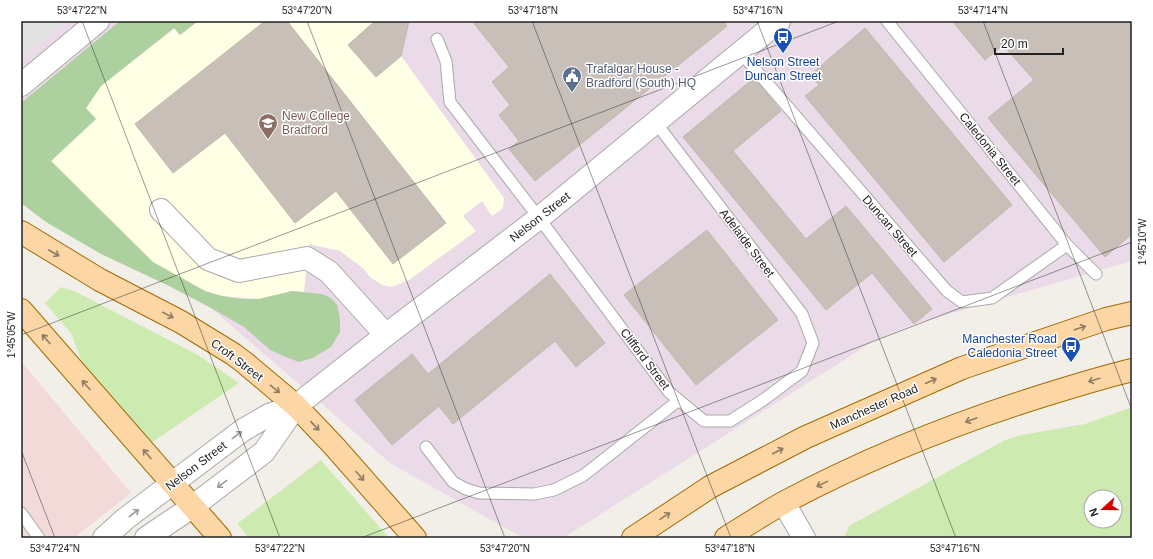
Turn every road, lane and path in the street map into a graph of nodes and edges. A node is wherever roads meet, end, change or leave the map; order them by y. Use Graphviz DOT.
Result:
graph roads {
  1 [pos="98,21"];
  2 [pos="779,21"];
  3 [pos="887,21"];
  4 [pos="437,39"];
  5 [pos="741,53"];
  6 [pos="21,85"];
  7 [pos="656,123"];
  8 [pos="161,210"];
  9 [pos="540,218"];
  10 [pos="21,232"];
  11 [pos="1067,245"];
  12 [pos="1096,274"];
  13 [pos="21,310"];
  14 [pos="1132,313"];
  15 [pos="386,335"];
  16 [pos="1132,370"];
  17 [pos="802,371"];
  18 [pos="679,400"];
  19 [pos="296,406"];
  20 [pos="426,447"];
  21 [pos="172,484"];
  22 [pos="784,502"];
  23 [pos="192,507"];
  24 [pos="21,513"];
  25 [pos="39,538"];
  26 [pos="104,538"];
  27 [pos="146,538"];
  28 [pos="220,538"];
  29 [pos="415,538"];
  30 [pos="633,538"];
  31 [pos="726,538"];
  32 [pos="804,538"];
  1 -- 6 [label="street"];
  2 -- 5 [label="street, Nelson Street"];
  3 -- 11 [label="lane, Caledonia Street"];
  4 -- 9 [label="lane, Clifford Street"];
  5 -- 7 [label="street, Nelson Street"];
  5 -- 11 [label="lane, Duncan Street"];
  7 -- 9 [label="street, Nelson Street"];
  7 -- 17 [label="lane, Adelaide Street"];
  8 -- 15 [label="street"];
  9 -- 15 [label="street, Nelson Street"];
  9 -- 18 [label="lane, Clifford Street"];
  10 -- 19 [label="main road, Croft Street, one-way"];
  11 -- 12 [label="lane, Caledonia Street"];
  21 -- 13 [label="main road, one-way"];
  30 -- 14 [label="main road, Manchester Road, one-way"];
  15 -- 19 [label="street, Nelson Street"];
  16 -- 22 [label="main road, one-way"];
  17 -- 18 [label="lane, Clifford Street"];
  18 -- 20 [label="lane"];
  21 -- 19 [label="street, Nelson Street, one-way"];
  19 -- 23 [label="street, Nelson Street, one-way"];
  19 -- 29 [label="main road, Croft Street, one-way"];
  21 -- 23 [label="main road"];
  26 -- 21 [label="street, Nelson Street, one-way"];
  22 -- 31 [label="main road"];
  22 -- 32 [label="street"];
  23 -- 27 [label="street, Nelson Street"];
  23 -- 28 [label="main road"];
  24 -- 25 [label="lane"];
}
